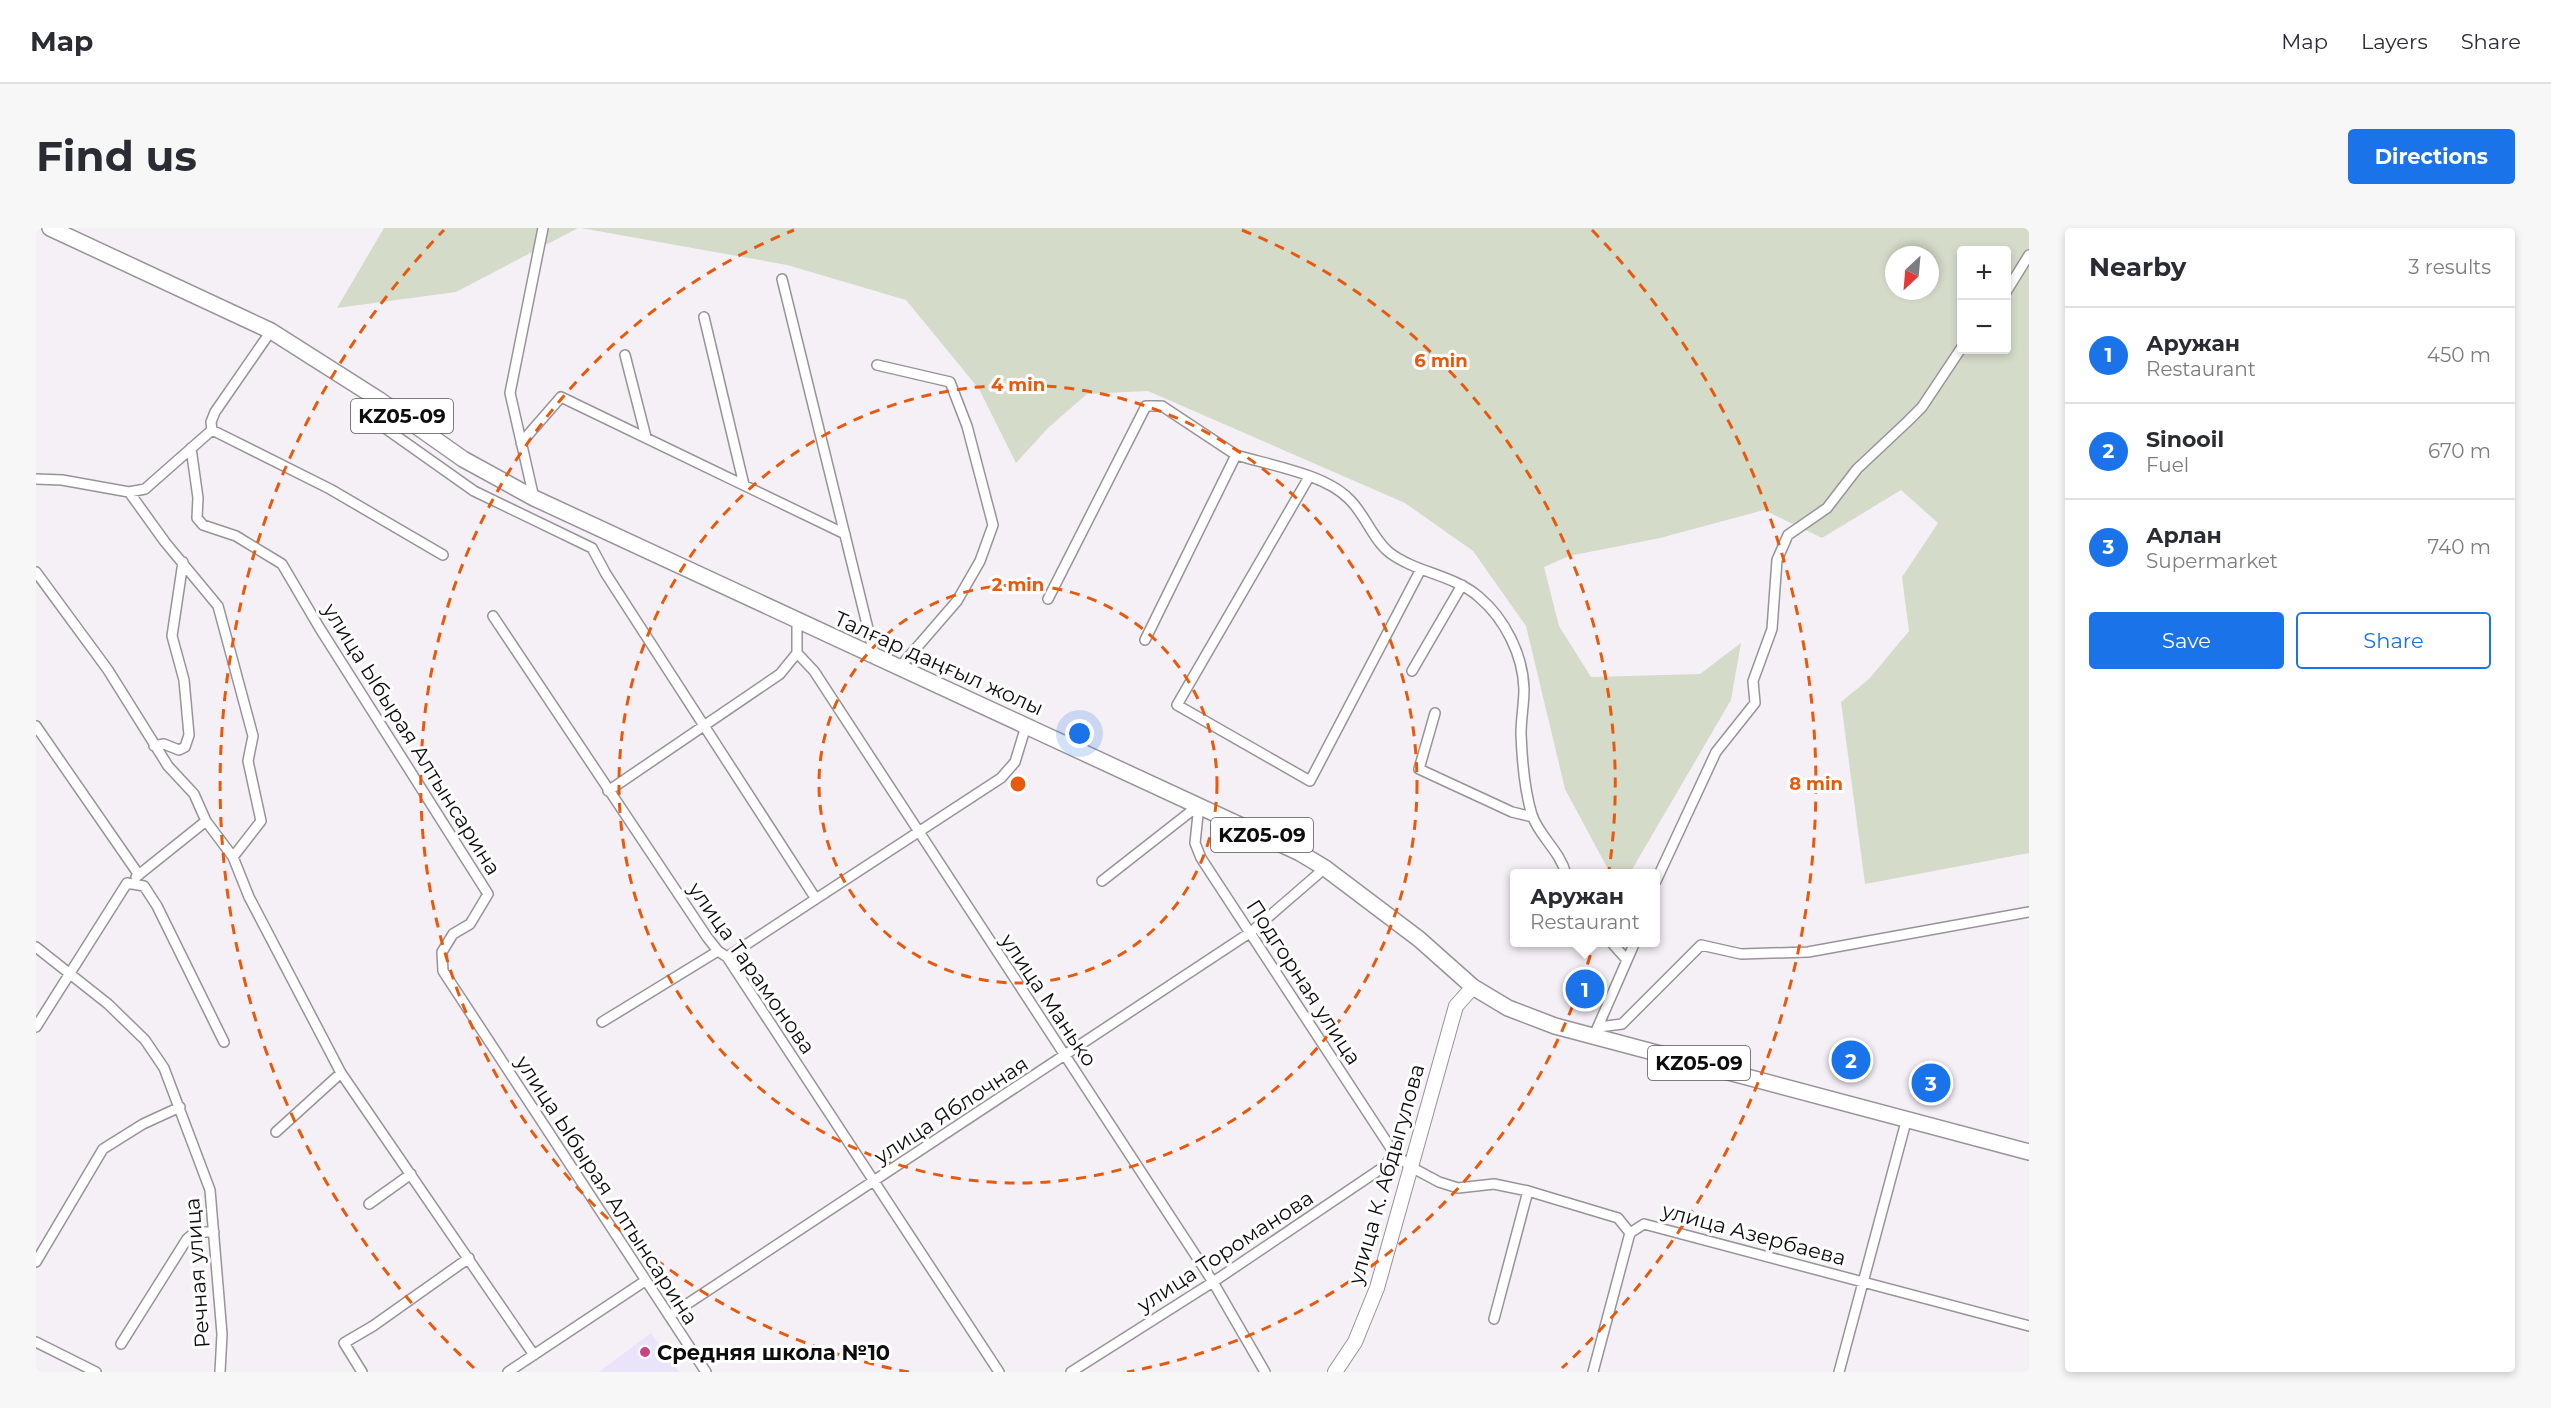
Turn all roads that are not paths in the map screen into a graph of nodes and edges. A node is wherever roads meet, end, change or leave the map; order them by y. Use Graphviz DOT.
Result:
graph roads {
  1 [pos="50,228"];
  2 [pos="543,228"];
  3 [pos="2029,255"];
  4 [pos="782,279"];
  5 [pos="2011,285"];
  6 [pos="704,317"];
  7 [pos="271,331"];
  8 [pos="1957,354"];
  9 [pos="625,355"];
  10 [pos="877,365"];
  11 [pos="378,399"];
  12 [pos="212,430"];
  13 [pos="646,437"];
  14 [pos="521,443"];
  15 [pos="191,448"];
  16 [pos="1236,455"];
  17 [pos="1309,477"];
  18 [pos="36,479"];
  19 [pos="744,485"];
  20 [pos="129,492"];
  21 [pos="534,498"];
  22 [pos="845,534"];
  23 [pos="443,555"];
  24 [pos="183,562"];
  25 [pos="1421,569"];
  26 [pos="36,572"];
  27 [pos="1462,585"];
  28 [pos="1048,599"];
  29 [pos="493,616"];
  30 [pos="797,622"];
  31 [pos="1145,640"];
  32 [pos="797,653"];
  33 [pos="875,657"];
  34 [pos="899,668"];
  35 [pos="1412,671"];
  36 [pos="1435,713"];
  37 [pos="36,726"];
  38 [pos="1026,726"];
  39 [pos="706,727"];
  40 [pos="154,746"];
  41 [pos="608,791"];
  42 [pos="1198,805"];
  43 [pos="1533,817"];
  44 [pos="206,821"];
  45 [pos="920,831"];
  46 [pos="233,856"];
  47 [pos="1325,868"];
  48 [pos="1565,869"];
  49 [pos="1660,872"];
  50 [pos="139,875"];
  51 [pos="1102,881"];
  52 [pos="127,884"];
  53 [pos="816,899"];
  54 [pos="2029,912"];
  55 [pos="1251,932"];
  56 [pos="36,947"];
  57 [pos="1615,947"];
  58 [pos="1633,947"];
  59 [pos="718,951"];
  60 [pos="727,957"];
  61 [pos="1627,960"];
  62 [pos="71,975"];
  63 [pos="1473,987"];
  64 [pos="602,1022"];
  65 [pos="36,1027"];
  66 [pos="1596,1031"];
  67 [pos="224,1042"];
  68 [pos="1066,1057"];
  69 [pos="341,1072"];
  70 [pos="180,1107"];
  71 [pos="1907,1118"];
  72 [pos="276,1132"];
  73 [pos="2029,1152"];
  74 [pos="1394,1153"];
  75 [pos="1411,1167"];
  76 [pos="411,1174"];
  77 [pos="874,1181"];
  78 [pos="1528,1191"];
  79 [pos="369,1204"];
  80 [pos="213,1232"];
  81 [pos="1630,1233"];
  82 [pos="469,1258"];
  83 [pos="36,1262"];
  84 [pos="645,1281"];
  85 [pos="1213,1282"];
  86 [pos="1864,1282"];
  87 [pos="669,1316"];
  88 [pos="1494,1319"];
  89 [pos="2029,1326"];
  90 [pos="36,1342"];
  91 [pos="121,1344"];
  92 [pos="534,1355"];
  93 [pos="96,1372"];
  94 [pos="220,1372"];
  95 [pos="362,1372"];
  96 [pos="508,1372"];
  97 [pos="706,1372"];
  98 [pos="999,1372"];
  99 [pos="1071,1372"];
  100 [pos="1265,1372"];
  101 [pos="1335,1372"];
  102 [pos="1593,1372"];
  103 [pos="1839,1372"];
  1 -- 7 [label="main road, Талғар даңғыл жолы / KZ05-09"];
  2 -- 14 [label="street"];
  3 -- 5 [label="street"];
  4 -- 22 [label="street"];
  6 -- 19 [label="street"];
  7 -- 11 [label="main road, Талғар даңғыл жолы / KZ05-09"];
  7 -- 12 [label="street"];
  8 -- 49 [label="street"];
  9 -- 13 [label="street"];
  10 -- 34 [label="street"];
  11 -- 21 [label="main road, Талғар даңғыл жолы / KZ05-09"];
  11 -- 39 [label="street"];
  12 -- 15 [label="street"];
  12 -- 23 [label="street"];
  13 -- 14 [label="street"];
  13 -- 19 [label="street"];
  14 -- 21 [label="street"];
  15 -- 20 [label="street"];
  15 -- 84 [label="street, улица Ыбырая Алтынсарина"];
  16 -- 17 [label="street"];
  16 -- 28 [label="street"];
  16 -- 31 [label="street"];
  17 -- 25 [label="street"];
  17 -- 25 [label="street"];
  18 -- 20 [label="street"];
  19 -- 22 [label="street"];
  20 -- 24 [label="street"];
  21 -- 30 [label="main road, Талғар даңғыл жолы / KZ05-09"];
  22 -- 33 [label="street"];
  24 -- 40 [label="street"];
  24 -- 46 [label="street"];
  25 -- 27 [label="street"];
  26 -- 40 [label="street"];
  27 -- 35 [label="street"];
  27 -- 43 [label="street"];
  29 -- 41 [label="street, улица Тарамонова"];
  30 -- 32 [label="street"];
  30 -- 33 [label="main road, Талғар даңғыл жолы / KZ05-09"];
  32 -- 39 [label="street"];
  32 -- 45 [label="street, улица Манько"];
  33 -- 34 [label="main road, Талғар даңғыл жолы / KZ05-09"];
  34 -- 38 [label="main road, Талғар даңғыл жолы / KZ05-09"];
  36 -- 43 [label="street"];
  37 -- 50 [label="street"];
  38 -- 42 [label="main road, Талғар даңғыл жолы / KZ05-09"];
  38 -- 45 [label="street"];
  39 -- 41 [label="street"];
  39 -- 53 [label="street"];
  40 -- 44 [label="street"];
  41 -- 59 [label="street, улица Тарамонова"];
  42 -- 47 [label="main road, Талғар даңғыл жолы / KZ05-09"];
  42 -- 51 [label="street"];
  42 -- 55 [label="street, Подгорная улица"];
  43 -- 48 [label="street"];
  44 -- 46 [label="street"];
  44 -- 50 [label="street"];
  45 -- 53 [label="street"];
  45 -- 68 [label="street, улица Манько"];
  46 -- 69 [label="street"];
  47 -- 55 [label="street, улица Яблочная"];
  47 -- 63 [label="main road, Талғар даңғыл жолы / KZ05-09"];
  50 -- 52 [label="street"];
  52 -- 62 [label="street"];
  52 -- 67 [label="street"];
  53 -- 60 [label="street"];
  54 -- 66 [label="street"];
  55 -- 68 [label="street, улица Яблочная"];
  55 -- 74 [label="street, Подгорная улица"];
  56 -- 62 [label="street, Речная улица"];
  57 -- 61 [label="street"];
  58 -- 61 [label="street"];
  59 -- 60 [label="street, улица Тарамонова"];
  59 -- 64 [label="street"];
  60 -- 77 [label="street, улица Тарамонова"];
  61 -- 66 [label="street"];
  62 -- 65 [label="street"];
  62 -- 70 [label="street, Речная улица"];
  63 -- 66 [label="main road, Талғар даңғыл жолы / KZ05-09"];
  63 -- 75 [label="street, улица К. Абдыгулова"];
  66 -- 71 [label="main road, Талғар даңғыл жолы / KZ05-09"];
  68 -- 77 [label="street, улица Яблочная"];
  68 -- 85 [label="street, улица Манько"];
  69 -- 72 [label="street"];
  69 -- 76 [label="street"];
  70 -- 80 [label="street, Речная улица"];
  70 -- 83 [label="street"];
  71 -- 73 [label="main road, Талғар даңғыл жолы / KZ05-09"];
  71 -- 86 [label="street"];
  74 -- 75 [label="street, Подгорная улица"];
  74 -- 85 [label="street, улица Тороманова"];
  75 -- 78 [label="street, улица Азербаева"];
  75 -- 101 [label="street, улица К. Абдыгулова"];
  76 -- 79 [label="street"];
  76 -- 82 [label="street"];
  77 -- 87 [label="street, улица Яблочная"];
  77 -- 98 [label="street, улица Тарамонова"];
  78 -- 81 [label="street, улица Азербаева"];
  78 -- 88 [label="street"];
  80 -- 91 [label="street"];
  80 -- 94 [label="street, Речная улица"];
  81 -- 86 [label="street, улица Азербаева"];
  81 -- 102 [label="street"];
  82 -- 92 [label="street"];
  82 -- 95 [label="street"];
  84 -- 87 [label="street, улица Ыбырая Алтынсарина"];
  84 -- 92 [label="street"];
  85 -- 99 [label="street, улица Тороманова"];
  85 -- 100 [label="street, улица Манько"];
  86 -- 89 [label="street, улица Азербаева"];
  86 -- 103 [label="street"];
  87 -- 97 [label="street, улица Ыбырая Алтынсарина"];
  90 -- 93 [label="street"];
  92 -- 96 [label="street"];
}
